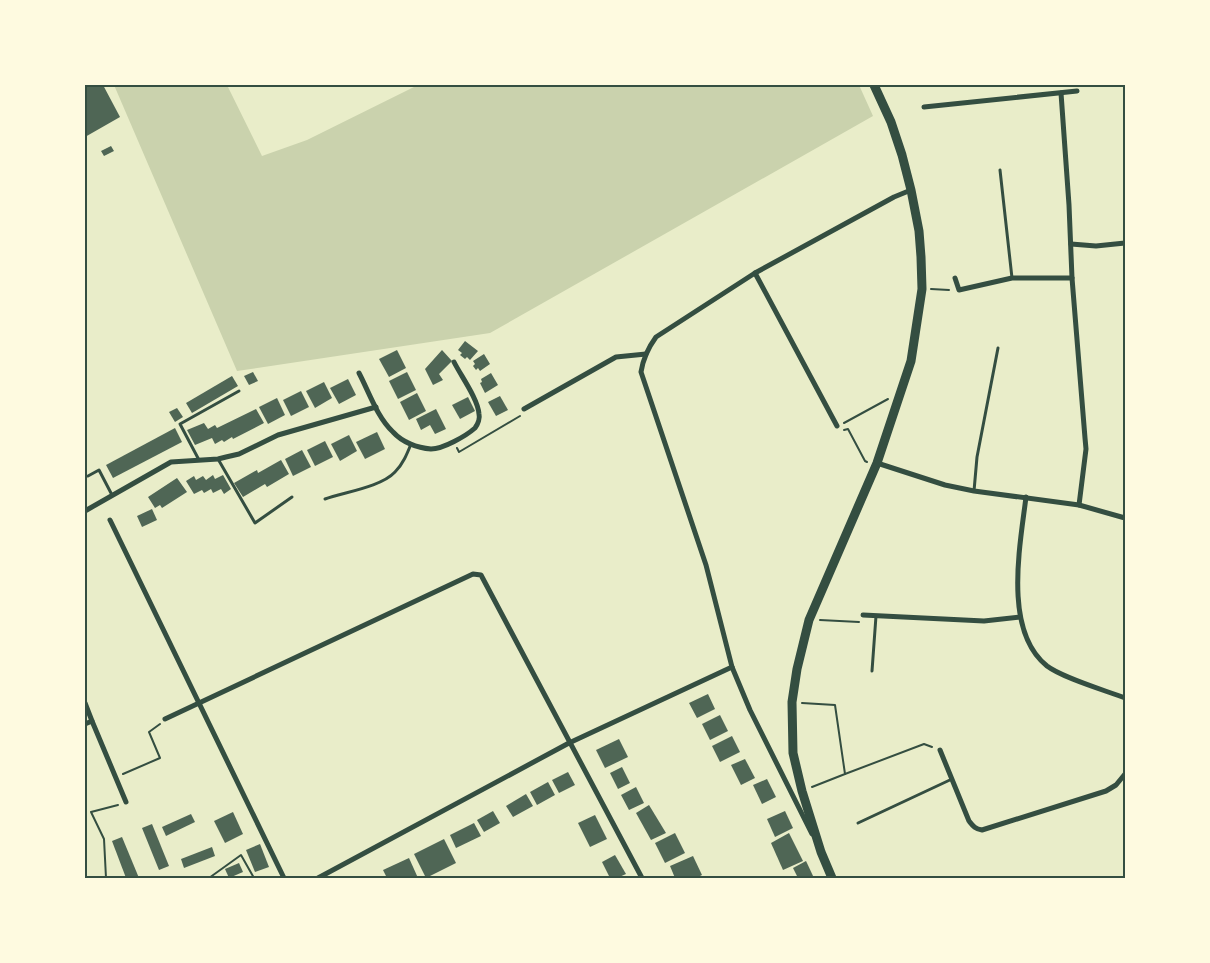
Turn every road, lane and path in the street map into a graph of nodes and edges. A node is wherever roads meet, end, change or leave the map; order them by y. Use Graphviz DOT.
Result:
graph roads {
  1 [pos="874,85"];
  2 [pos="1076,91"];
  3 [pos="1061,93"];
  4 [pos="924,107"];
  5 [pos="1000,170"];
  6 [pos="911,190"];
  7 [pos="1125,243"];
  8 [pos="1071,244"];
  9 [pos="755,273"];
  10 [pos="955,278"];
  11 [pos="1012,278"];
  12 [pos="1072,278"];
  13 [pos="922,289"];
  14 [pos="959,290"];
  15 [pos="998,348"];
  16 [pos="646,354"];
  17 [pos="454,362"];
  18 [pos="359,372"];
  19 [pos="239,391"];
  20 [pos="901,391"];
  21 [pos="376,407"];
  22 [pos="524,409"];
  23 [pos="837,426"];
  24 [pos="453,442"];
  25 [pos="411,444"];
  26 [pos="218,459"];
  27 [pos="199,460"];
  28 [pos="877,464"];
  29 [pos="88,476"];
  30 [pos="974,491"];
  31 [pos="112,495"];
  32 [pos="292,497"];
  33 [pos="1026,497"];
  34 [pos="325,498"];
  35 [pos="1079,505"];
  36 [pos="85,510"];
  37 [pos="1125,518"];
  38 [pos="110,520"];
  39 [pos="863,615"];
  40 [pos="876,616"];
  41 [pos="1020,617"];
  42 [pos="810,620"];
  43 [pos="732,667"];
  44 [pos="872,671"];
  45 [pos="1125,698"];
  46 [pos="792,702"];
  47 [pos="85,703"];
  48 [pos="199,703"];
  49 [pos="165,719"];
  50 [pos="92,721"];
  51 [pos="85,724"];
  52 [pos="569,743"];
  53 [pos="940,750"];
  54 [pos="845,774"];
  55 [pos="1125,774"];
  56 [pos="116,777"];
  57 [pos="952,779"];
  58 [pos="802,791"];
  59 [pos="126,802"];
  60 [pos="858,823"];
  61 [pos="821,852"];
  62 [pos="106,878"];
  63 [pos="210,878"];
  64 [pos="254,878"];
  65 [pos="284,878"];
  66 [pos="318,878"];
  67 [pos="642,878"];
  68 [pos="832,878"];
  1 -- 6 [label="main road"];
  2 -- 3 [label="street"];
  3 -- 4 [label="street"];
  3 -- 8 [label="street"];
  5 -- 11 [label="lane"];
  6 -- 9 [label="street"];
  6 -- 13 [label="main road"];
  7 -- 8 [label="street"];
  8 -- 12 [label="street"];
  9 -- 16 [label="street"];
  9 -- 23 [label="street"];
  10 -- 14 [label="street"];
  11 -- 12 [label="street"];
  11 -- 14 [label="street"];
  12 -- 35 [label="street"];
  13 -- 14 [label="path"];
  13 -- 20 [label="main road"];
  15 -- 30 [label="lane"];
  16 -- 22 [label="street"];
  16 -- 43 [label="street"];
  17 -- 24 [label="street"];
  18 -- 21 [label="street"];
  19 -- 27 [label="lane"];
  20 -- 23 [label="path"];
  20 -- 28 [label="main road"];
  21 -- 25 [label="street"];
  21 -- 26 [label="street"];
  22 -- 24 [label="path"];
  23 -- 28 [label="path"];
  24 -- 25 [label="street"];
  25 -- 34 [label="lane"];
  26 -- 27 [label="street"];
  26 -- 32 [label="lane"];
  27 -- 31 [label="street"];
  28 -- 30 [label="street"];
  28 -- 42 [label="main road"];
  29 -- 31 [label="lane"];
  30 -- 33 [label="street"];
  31 -- 36 [label="street"];
  33 -- 35 [label="street"];
  33 -- 41 [label="street"];
  35 -- 37 [label="street"];
  38 -- 48 [label="street"];
  39 -- 40 [label="street"];
  39 -- 42 [label="path"];
  40 -- 41 [label="street"];
  40 -- 44 [label="lane"];
  41 -- 45 [label="street"];
  42 -- 46 [label="main road"];
  43 -- 52 [label="street"];
  43 -- 61 [label="street"];
  46 -- 54 [label="path"];
  46 -- 58 [label="main road"];
  47 -- 50 [label="street"];
  48 -- 49 [label="street"];
  48 -- 52 [label="street"];
  48 -- 65 [label="street"];
  49 -- 56 [label="path"];
  50 -- 51 [label="street"];
  50 -- 56 [label="street"];
  52 -- 66 [label="street"];
  52 -- 67 [label="street"];
  53 -- 54 [label="path"];
  53 -- 57 [label="street"];
  54 -- 58 [label="path"];
  55 -- 57 [label="street"];
  56 -- 59 [label="street"];
  57 -- 60 [label="lane"];
  58 -- 61 [label="main road"];
  59 -- 62 [label="path"];
  61 -- 68 [label="main road"];
  63 -- 64 [label="path"];
}
